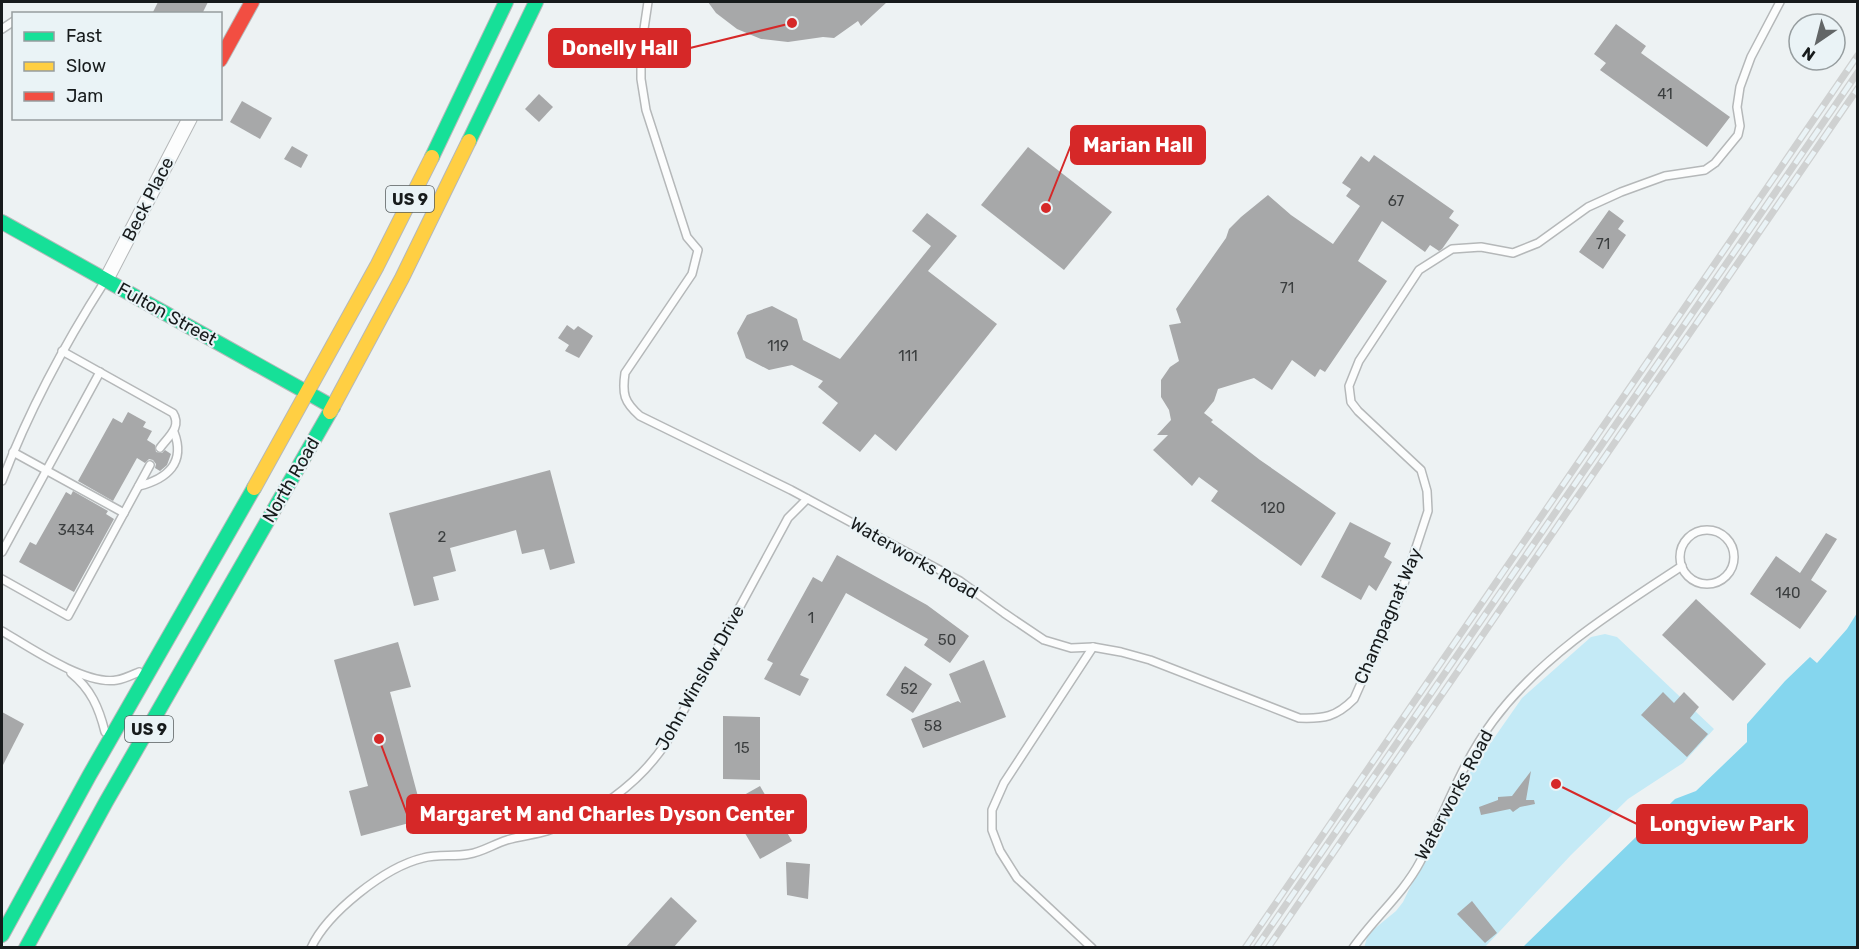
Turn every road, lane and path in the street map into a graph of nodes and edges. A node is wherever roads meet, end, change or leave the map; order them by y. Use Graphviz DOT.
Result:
graph roads {
  1 [pos="252,2"];
  2 [pos="506,2"];
  3 [pos="536,2"];
  4 [pos="648,2"];
  5 [pos="1780,2"];
  6 [pos="222,56"];
  7 [pos="189,120"];
  8 [pos="2,222"];
  9 [pos="106,280"];
  10 [pos="62,351"];
  11 [pos="100,372"];
  12 [pos="308,393"];
  13 [pos="333,407"];
  14 [pos="174,432"];
  15 [pos="160,448"];
  16 [pos="13,452"];
  17 [pos="150,465"];
  18 [pos="46,471"];
  19 [pos="2,481"];
  20 [pos="139,486"];
  21 [pos="807,499"];
  22 [pos="124,513"];
  23 [pos="2,552"];
  24 [pos="1682,566"];
  25 [pos="2,579"];
  26 [pos="2,632"];
  27 [pos="1093,647"];
  28 [pos="153,665"];
  29 [pos="65,667"];
  30 [pos="107,745"];
  31 [pos="2,935"];
  32 [pos="26,948"];
  33 [pos="311,948"];
  34 [pos="1092,948"];
  35 [pos="1353,948"];
  1 -- 6 [label="main road"];
  2 -- 12 [label="main road, North Road / US 9"];
  3 -- 13 [label="main road, North Road / US 9"];
  4 -- 21 [label="lane, Waterworks Road"];
  5 -- 27 [label="lane, Champagnat Way"];
  7 -- 9 [label="street, Beck Place"];
  8 -- 9 [label="main road, Fulton Street"];
  9 -- 10 [label="lane"];
  9 -- 12 [label="main road, Fulton Street"];
  10 -- 11 [label="lane"];
  10 -- 16 [label="lane"];
  11 -- 14 [label="lane"];
  11 -- 18 [label="lane"];
  12 -- 13 [label="main road, Fulton Street"];
  12 -- 28 [label="main road, North Road / US 9"];
  13 -- 32 [label="main road, North Road / US 9"];
  14 -- 15 [label="lane"];
  14 -- 20 [label="lane"];
  16 -- 18 [label="lane"];
  16 -- 19 [label="lane"];
  17 -- 20 [label="lane"];
  18 -- 22 [label="lane"];
  18 -- 23 [label="lane"];
  20 -- 22 [label="lane"];
  21 -- 27 [label="lane, Waterworks Road"];
  21 -- 33 [label="lane, John Winslow Drive"];
  22 -- 25 [label="lane"];
  24 -- 24 [label="lane"];
  24 -- 35 [label="lane, Waterworks Road"];
  26 -- 29 [label="lane"];
  27 -- 34 [label="lane"];
  28 -- 29 [label="lane"];
  28 -- 30 [label="main road, North Road / US 9"];
  29 -- 30 [label="lane"];
  30 -- 31 [label="main road, North Road / US 9"];
}
